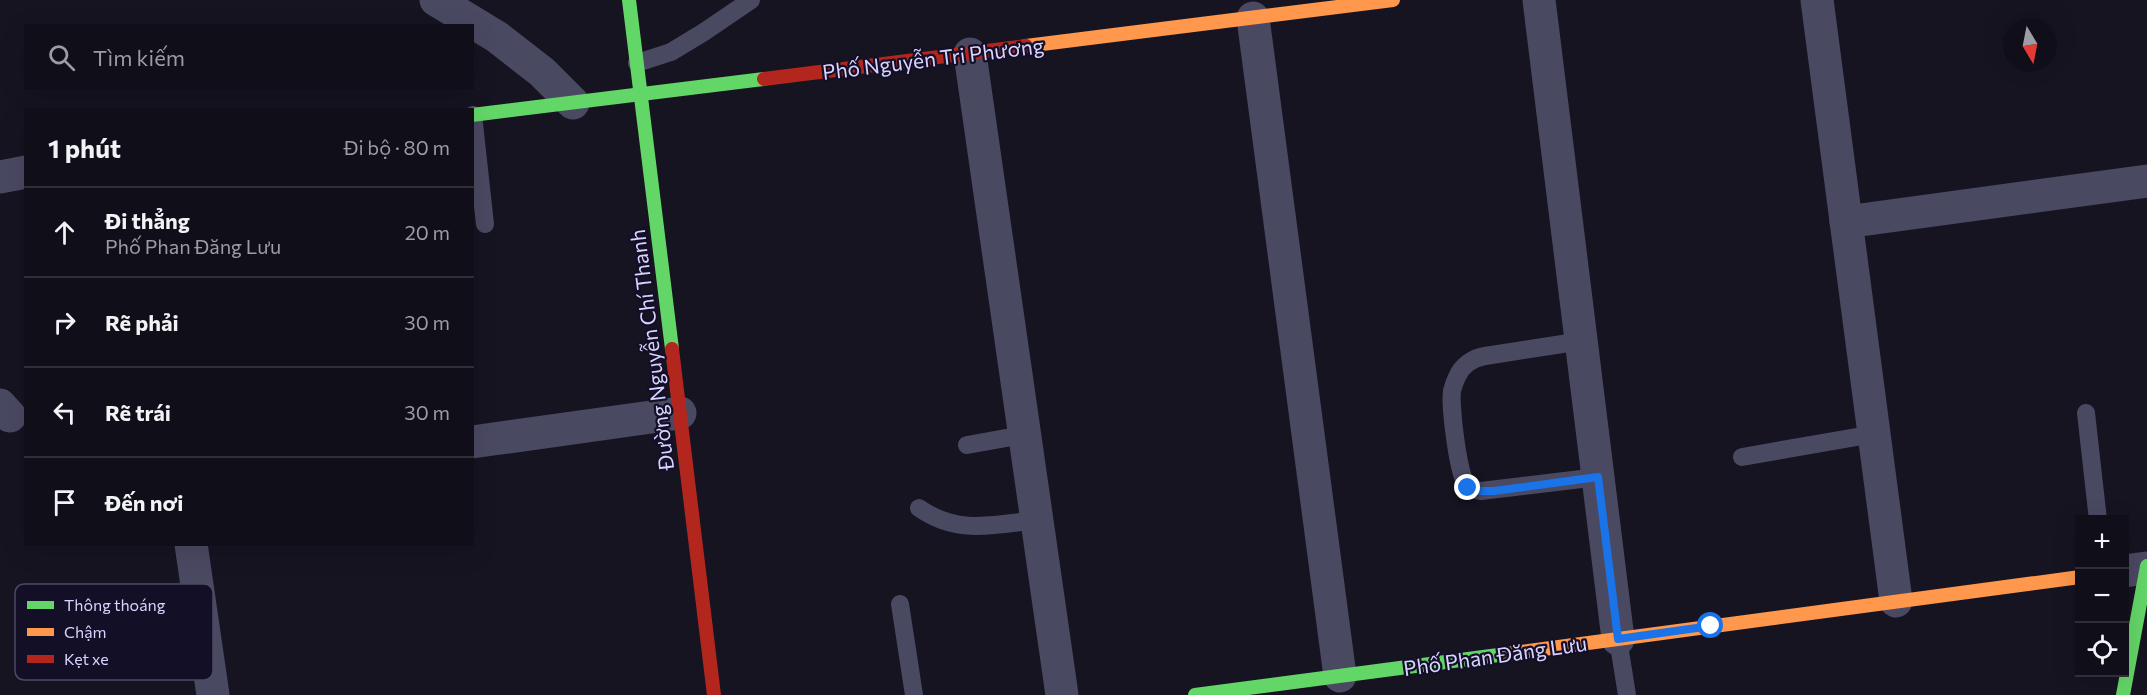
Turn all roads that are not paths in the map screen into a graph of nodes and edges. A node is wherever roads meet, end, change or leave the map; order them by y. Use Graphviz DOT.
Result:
graph roads {
  1 [pos="436,0"];
  2 [pos="629,0"];
  3 [pos="751,0"];
  4 [pos="1393,0"];
  5 [pos="1539,0"];
  6 [pos="1817,0"];
  7 [pos="1253,18"];
  8 [pos="970,54"];
  9 [pos="637,63"];
  10 [pos="640,95"];
  11 [pos="573,103"];
  12 [pos="474,115"];
  13 [pos="474,124"];
  14 [pos="24,172"];
  15 [pos="0,177"];
  16 [pos="2147,181"];
  17 [pos="1846,222"];
  18 [pos="485,224"];
  19 [pos="1581,341"];
  20 [pos="680,413"];
  21 [pos="2086,413"];
  22 [pos="1875,434"];
  23 [pos="1023,435"];
  24 [pos="474,442"];
  25 [pos="967,445"];
  26 [pos="1742,457"];
  27 [pos="1598,477"];
  28 [pos="919,508"];
  29 [pos="2098,515"];
  30 [pos="1037,520"];
  31 [pos="191,546"];
  32 [pos="2139,568"];
  33 [pos="2075,578"];
  34 [pos="197,584"];
  35 [pos="1896,601"];
  36 [pos="900,604"];
  37 [pos="1618,639"];
  38 [pos="211,680"];
  39 [pos="1341,685"];
  40 [pos="213,695"];
  41 [pos="714,695"];
  42 [pos="914,695"];
  43 [pos="1062,695"];
  44 [pos="1195,695"];
  45 [pos="1627,695"];
  46 [pos="2123,695"];
  1 -- 11 [label="street"];
  2 -- 9 [label="street, Đường Nguyễn Chí Thanh"];
  3 -- 9 [label="lane"];
  4 -- 7 [label="street, Phố Nguyễn Tri Phương"];
  5 -- 19 [label="street"];
  6 -- 17 [label="street"];
  7 -- 8 [label="street, Phố Nguyễn Tri Phương"];
  7 -- 39 [label="street"];
  8 -- 10 [label="street, Phố Nguyễn Tri Phương"];
  8 -- 23 [label="street"];
  9 -- 10 [label="street, Đường Nguyễn Chí Thanh"];
  10 -- 11 [label="street, Phố Nguyễn Tri Phương"];
  10 -- 20 [label="street, Đường Nguyễn Chí Thanh"];
  11 -- 12 [label="street, Phố Nguyễn Tri Phương"];
  13 -- 18 [label="lane"];
  14 -- 15 [label="street"];
  16 -- 17 [label="street"];
  17 -- 22 [label="street"];
  19 -- 27 [label="street"];
  19 -- 27 [label="lane"];
  20 -- 24 [label="street"];
  20 -- 41 [label="street, Đường Nguyễn Chí Thanh"];
  21 -- 29 [label="lane"];
  22 -- 26 [label="lane"];
  22 -- 35 [label="street"];
  23 -- 25 [label="lane"];
  23 -- 30 [label="street"];
  27 -- 37 [label="street"];
  28 -- 30 [label="lane"];
  30 -- 43 [label="street"];
  31 -- 34 [label="street"];
  32 -- 46 [label="street"];
  33 -- 35 [label="street, Phố Phan Đăng Lưu"];
  35 -- 37 [label="street, Phố Phan Đăng Lưu"];
  36 -- 42 [label="lane"];
  37 -- 39 [label="street, Phố Phan Đăng Lưu"];
  37 -- 45 [label="lane"];
  38 -- 40 [label="street"];
  39 -- 44 [label="street, Phố Phan Đăng Lưu"];
}
